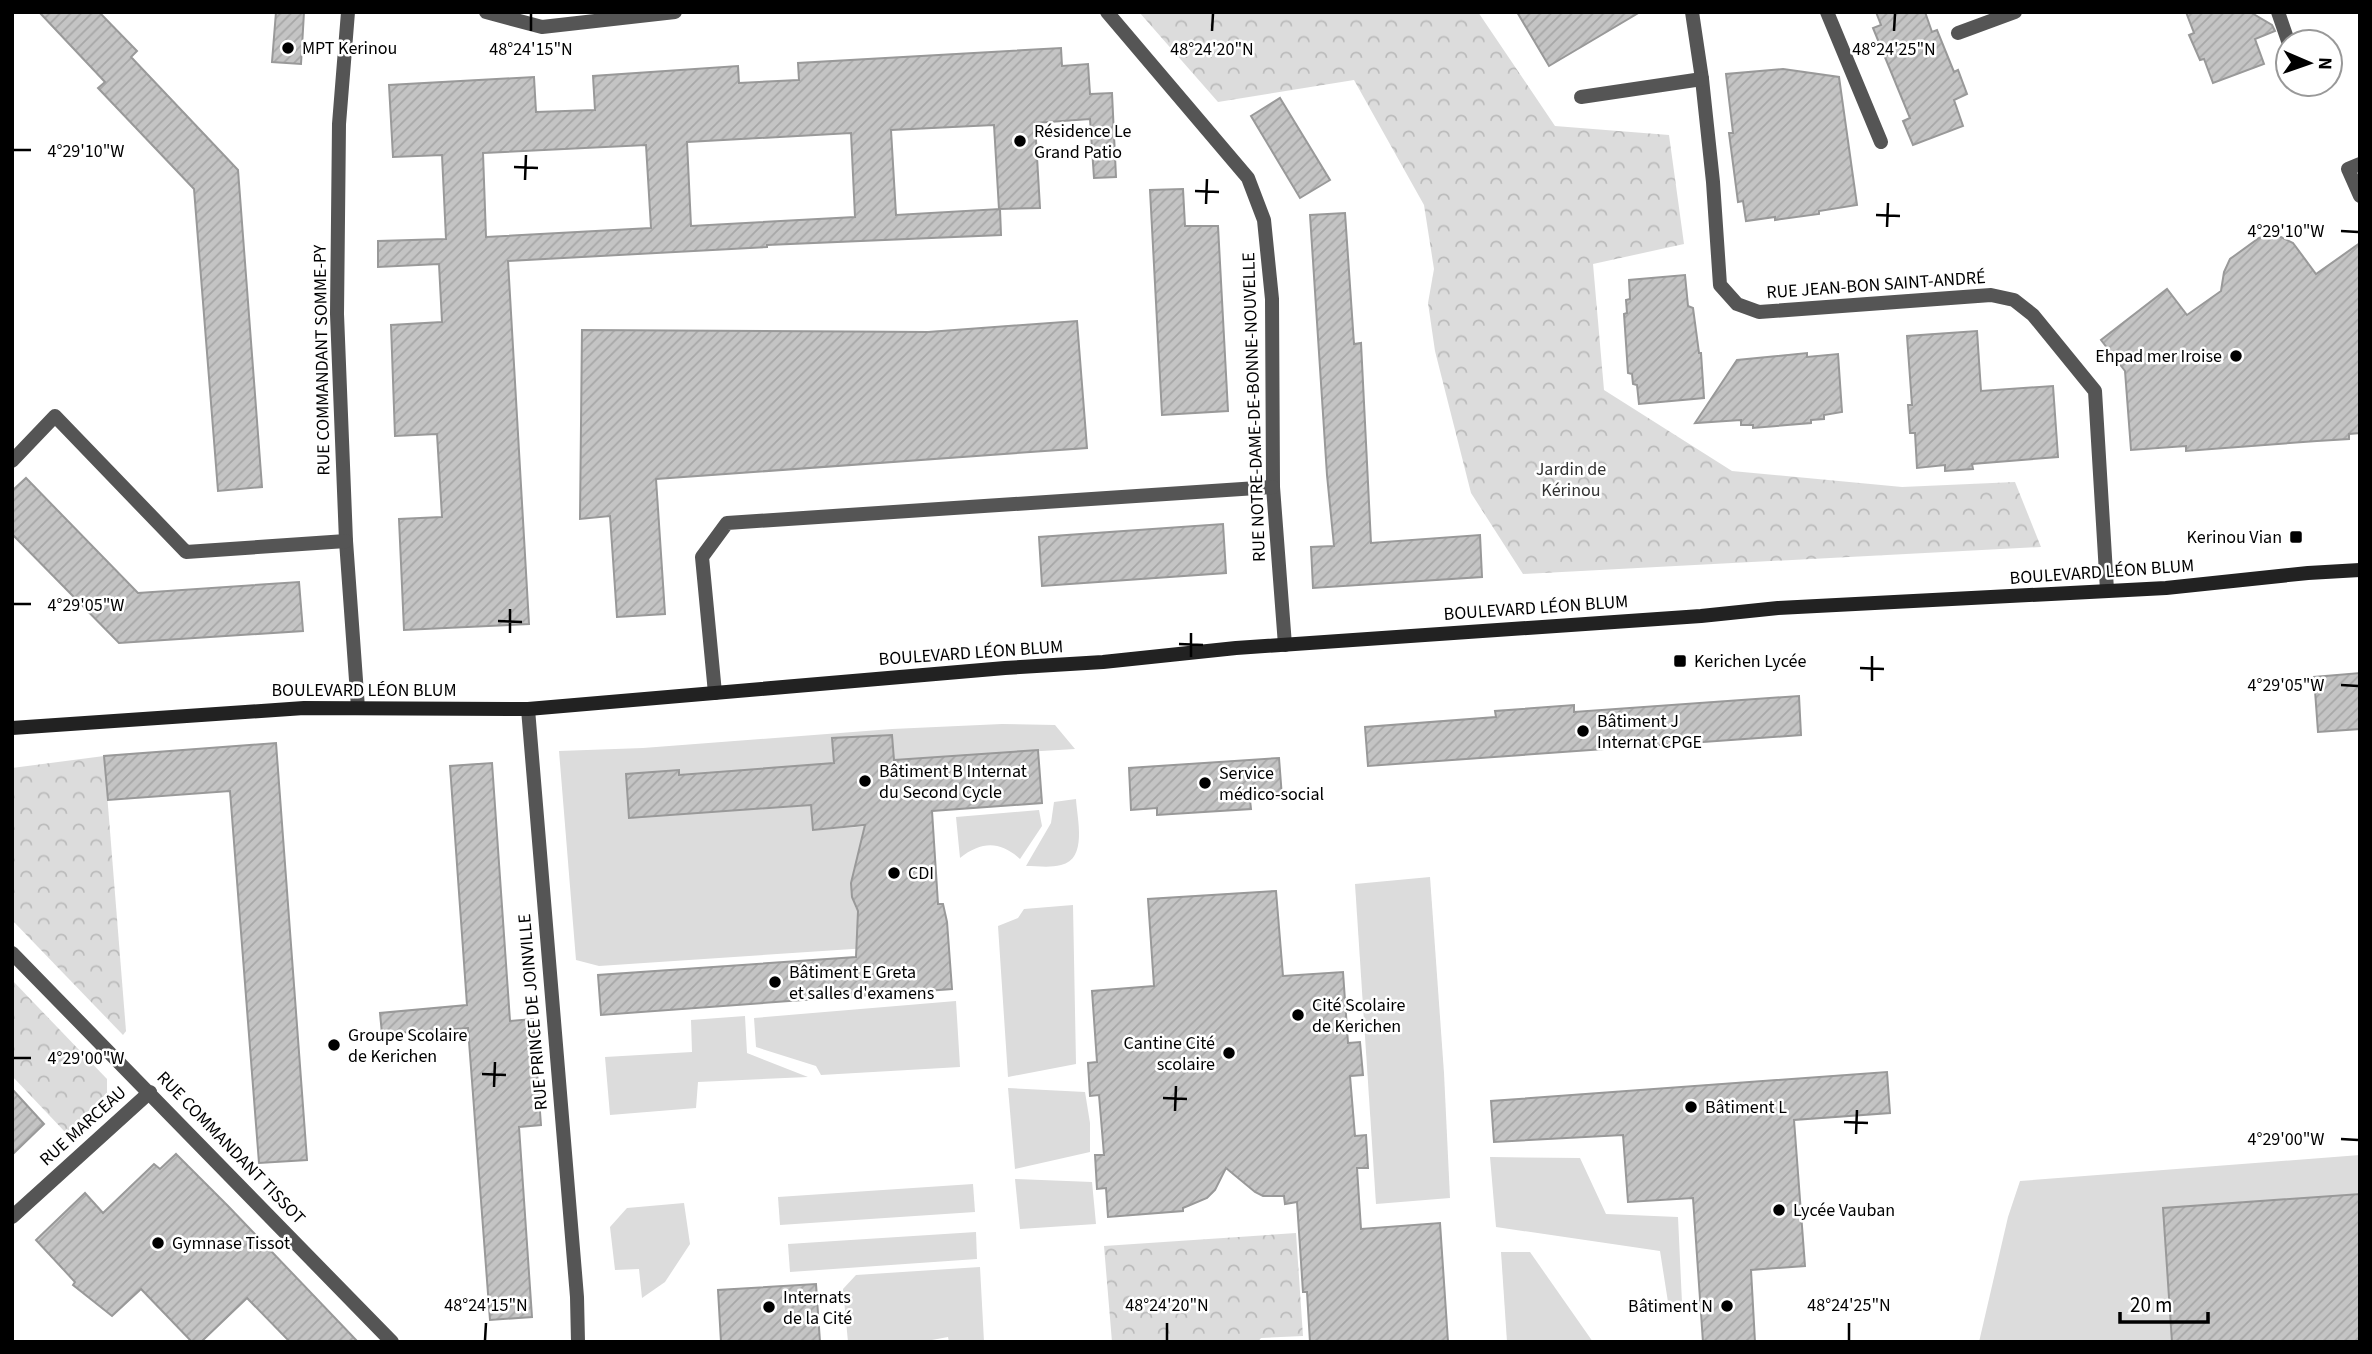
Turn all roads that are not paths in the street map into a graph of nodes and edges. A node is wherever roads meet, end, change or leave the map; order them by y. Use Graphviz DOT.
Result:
graph roads {
  1 [pos="348,12"];
  2 [pos="486,12"];
  3 [pos="674,12"];
  4 [pos="1107,12"];
  5 [pos="1692,12"];
  6 [pos="1827,12"];
  7 [pos="2015,12"];
  8 [pos="1958,33"];
  9 [pos="1702,79"];
  10 [pos="1581,97"];
  11 [pos="1881,142"];
  12 [pos="2360,164"];
  13 [pos="2360,197"];
  14 [pos="12,461"];
  15 [pos="1273,487"];
  16 [pos="346,541"];
  17 [pos="2360,570"];
  18 [pos="2107,590"];
  19 [pos="1286,645"];
  20 [pos="715,693"];
  21 [pos="358,708"];
  22 [pos="528,709"];
  23 [pos="12,728"];
  24 [pos="12,953"];
  25 [pos="150,1092"];
  26 [pos="12,1217"];
  27 [pos="578,1311"];
  28 [pos="392,1342"];
  29 [pos="569,1342"];
  30 [pos="578,1342"];
  1 -- 16 [label="street, RUE COMMANDANT SOMME-PY"];
  2 -- 3 [label="street"];
  4 -- 15 [label="street, RUE NOTRE-DAME-DE-BONNE-NOUVELLE"];
  5 -- 9 [label="street, RUE JEAN-BON SAINT-ANDRÉ"];
  6 -- 11 [label="street"];
  7 -- 8 [label="street"];
  9 -- 10 [label="street"];
  9 -- 18 [label="street, RUE JEAN-BON SAINT-ANDRÉ"];
  12 -- 13 [label="street"];
  14 -- 16 [label="street"];
  15 -- 19 [label="street, RUE NOTRE-DAME-DE-BONNE-NOUVELLE"];
  15 -- 20 [label="street"];
  16 -- 21 [label="street, RUE COMMANDANT SOMME-PY"];
  17 -- 18 [label="main road, BOULEVARD LÉON BLUM"];
  18 -- 19 [label="main road, BOULEVARD LÉON BLUM"];
  19 -- 20 [label="main road, BOULEVARD LÉON BLUM"];
  20 -- 22 [label="main road, BOULEVARD LÉON BLUM"];
  21 -- 22 [label="main road, BOULEVARD LÉON BLUM"];
  21 -- 23 [label="main road, BOULEVARD LÉON BLUM"];
  22 -- 27 [label="street, RUE PRINCE DE JOINVILLE"];
  24 -- 25 [label="street, RUE COMMANDANT TISSOT"];
  25 -- 26 [label="street, RUE MARCEAU"];
  25 -- 28 [label="street, RUE COMMANDANT TISSOT"];
  27 -- 29 [label="street, RUE PRINCE DE JOINVILLE"];
  27 -- 30 [label="street, RUE PRINCE DE JOINVILLE"];
}
